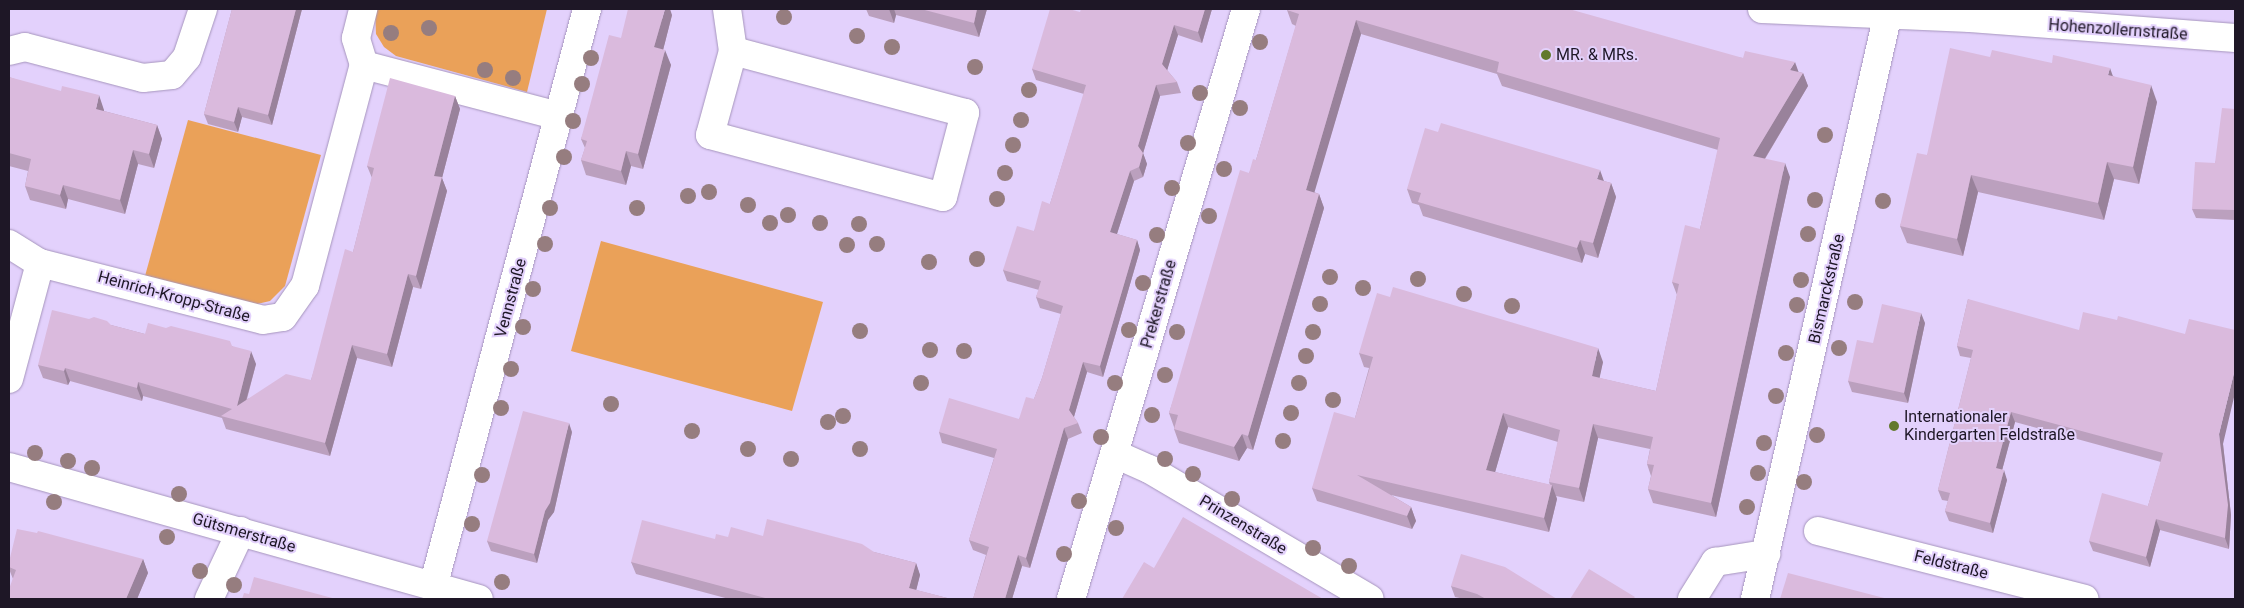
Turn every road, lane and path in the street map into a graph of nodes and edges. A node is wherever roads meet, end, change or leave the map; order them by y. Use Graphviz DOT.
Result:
graph roads {
  1 [pos="203,9"];
  2 [pos="363,9"];
  3 [pos="587,9"];
  4 [pos="727,9"];
  5 [pos="1246,9"];
  6 [pos="1762,9"];
  7 [pos="1888,11"];
  8 [pos="2235,38"];
  9 [pos="9,51"];
  10 [pos="733,51"];
  11 [pos="364,65"];
  12 [pos="559,116"];
  13 [pos="9,244"];
  14 [pos="40,263"];
  15 [pos="9,379"];
  16 [pos="1115,454"];
  17 [pos="9,467"];
  18 [pos="240,531"];
  19 [pos="1818,531"];
  20 [pos="1764,561"];
  21 [pos="433,587"];
  22 [pos="209,599"];
  23 [pos="479,599"];
  24 [pos="1071,599"];
  25 [pos="1370,599"];
  26 [pos="1692,599"];
  27 [pos="1739,599"];
  28 [pos="1755,599"];
  29 [pos="2084,599"];
  1 -- 9 [label="street"];
  2 -- 11 [label="street"];
  3 -- 12 [label="street, Vennstraße"];
  4 -- 10 [label="street"];
  5 -- 16 [label="street, Prekerstraße"];
  6 -- 7 [label="street, Hohenzollernstraße"];
  7 -- 8 [label="street, Hohenzollernstraße"];
  7 -- 20 [label="street, Bismarckstraße"];
  10 -- 10 [label="street"];
  11 -- 12 [label="street"];
  11 -- 14 [label="street, Heinrich-Kropp-Straße"];
  12 -- 21 [label="street, Vennstraße"];
  13 -- 14 [label="street, Heinrich-Kropp-Straße"];
  14 -- 15 [label="street"];
  16 -- 24 [label="street, Prekerstraße"];
  16 -- 25 [label="street, Prinzenstraße"];
  17 -- 18 [label="street, Gütsmerstraße"];
  18 -- 21 [label="street, Gütsmerstraße"];
  18 -- 22 [label="street"];
  19 -- 29 [label="street, Feldstraße"];
  20 -- 26 [label="street"];
  20 -- 27 [label="street, Bismarckstraße"];
  20 -- 28 [label="street, Bismarckstraße"];
  21 -- 23 [label="street, Gütsmerstraße"];
}
